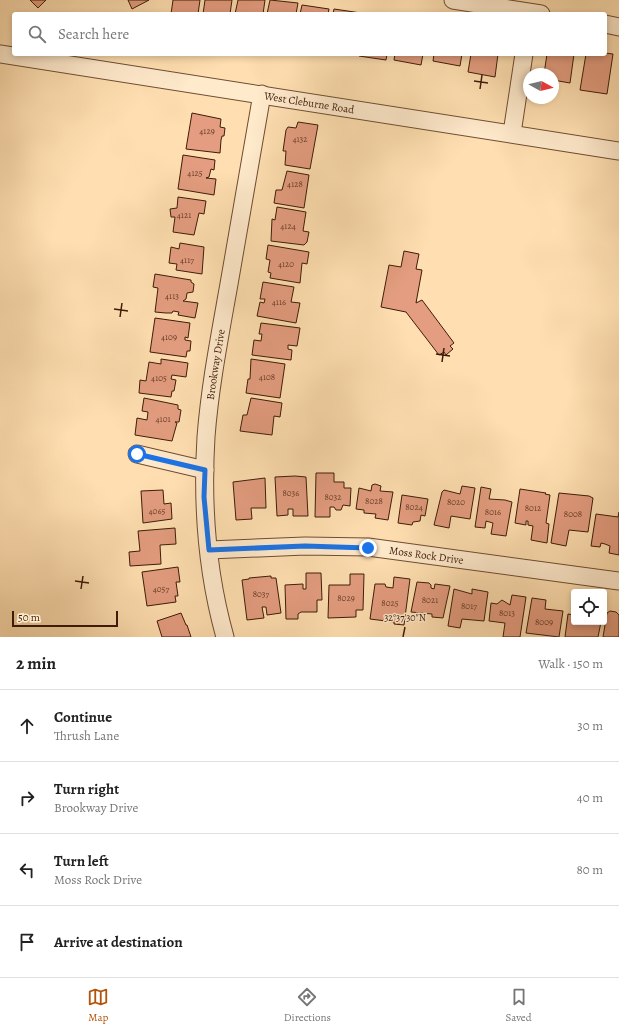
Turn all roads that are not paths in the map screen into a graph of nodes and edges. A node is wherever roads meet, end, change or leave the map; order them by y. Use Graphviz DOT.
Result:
graph roads {
  1 [pos="453,0"];
  2 [pos="533,10"];
  3 [pos="607,24"];
  4 [pos="619,26"];
  5 [pos="0,54"];
  6 [pos="12,56"];
  7 [pos="13,56"];
  8 [pos="524,56"];
  9 [pos="262,94"];
  10 [pos="512,133"];
  11 [pos="619,151"];
  12 [pos="137,454"];
  13 [pos="205,470"];
  14 [pos="209,550"];
  15 [pos="619,581"];
  16 [pos="225,637"];
  1 -- 2 [label="street"];
  3 -- 4 [label="street"];
  5 -- 6 [label="street, West Cleburne Road"];
  7 -- 9 [label="street, West Cleburne Road"];
  8 -- 10 [label="street"];
  9 -- 10 [label="street, West Cleburne Road"];
  9 -- 13 [label="street, Brookway Drive"];
  10 -- 11 [label="street, West Cleburne Road"];
  12 -- 13 [label="street"];
  13 -- 14 [label="street, Brookway Drive"];
  14 -- 15 [label="street, Moss Rock Drive"];
  14 -- 16 [label="street, Brookway Drive"];
}
